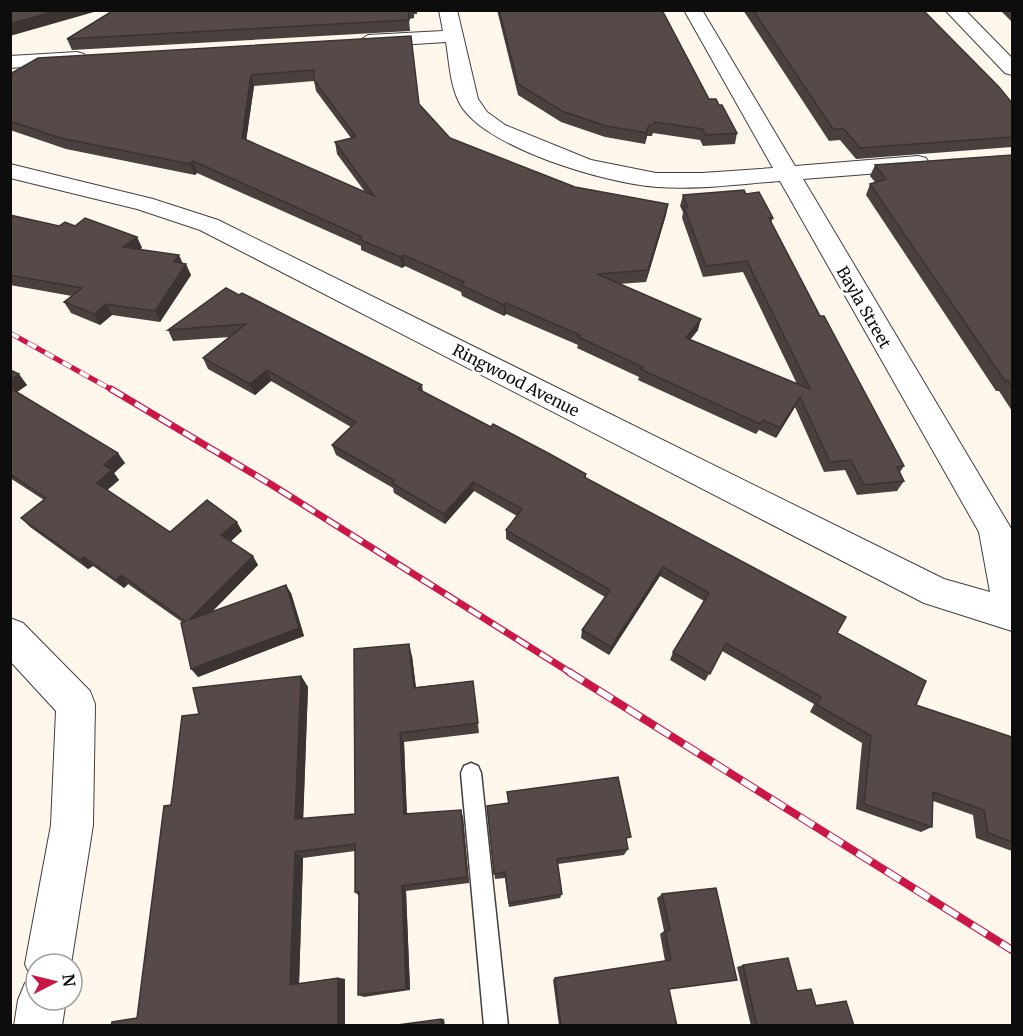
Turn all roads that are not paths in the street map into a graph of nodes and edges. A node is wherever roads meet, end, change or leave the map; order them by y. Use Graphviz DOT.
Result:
graph roads {
  1 [pos="448,10"];
  2 [pos="693,10"];
  3 [pos="954,10"];
  4 [pos="453,36"];
  5 [pos="348,42"];
  6 [pos="92,57"];
  7 [pos="10,62"];
  8 [pos="1012,69"];
  9 [pos="941,161"];
  10 [pos="10,171"];
  11 [pos="785,172"];
  12 [pos="1012,614"];
  13 [pos="10,635"];
  14 [pos="471,773"];
  15 [pos="50,952"];
  16 [pos="496,1026"];
  1 -- 4 [label="street"];
  2 -- 11 [label="street, Bayla Street"];
  3 -- 8 [label="street"];
  4 -- 5 [label="street"];
  4 -- 11 [label="street"];
  6 -- 7 [label="street"];
  9 -- 11 [label="street"];
  10 -- 12 [label="street, Ringwood Avenue"];
  11 -- 12 [label="street, Bayla Street"];
  13 -- 15 [label="street"];
  14 -- 16 [label="lane"];
}
